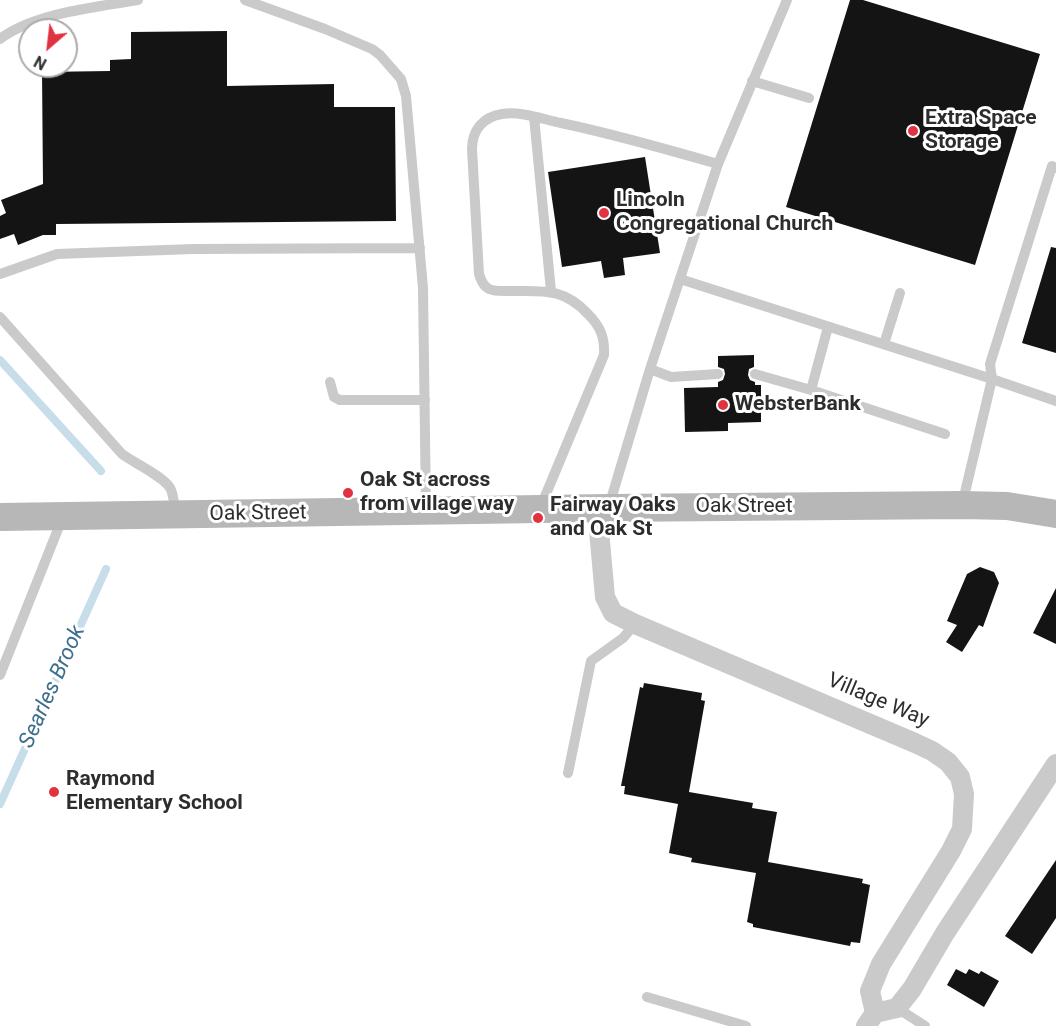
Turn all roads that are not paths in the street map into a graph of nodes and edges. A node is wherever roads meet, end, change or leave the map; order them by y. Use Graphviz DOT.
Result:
graph roads {
  1 [pos="138,0"];
  2 [pos="245,0"];
  3 [pos="787,0"];
  4 [pos="0,39"];
  5 [pos="752,81"];
  6 [pos="809,98"];
  7 [pos="534,117"];
  8 [pos="718,164"];
  9 [pos="1056,168"];
  10 [pos="420,248"];
  11 [pos="0,274"];
  12 [pos="680,279"];
  13 [pos="551,291"];
  14 [pos="900,293"];
  15 [pos="0,317"];
  16 [pos="828,327"];
  17 [pos="884,344"];
  18 [pos="650,369"];
  19 [pos="718,374"];
  20 [pos="754,374"];
  21 [pos="992,380"];
  22 [pos="330,382"];
  23 [pos="811,390"];
  24 [pos="424,400"];
  25 [pos="1056,401"];
  26 [pos="945,434"];
  27 [pos="962,505"];
  28 [pos="603,508"];
  29 [pos="539,509"];
  30 [pos="426,511"];
  31 [pos="1056,514"];
  32 [pos="176,515"];
  33 [pos="0,517"];
  34 [pos="63,517"];
  35 [pos="635,624"];
  36 [pos="4,653"];
  37 [pos="0,675"];
  38 [pos="1056,764"];
  39 [pos="568,773"];
  40 [pos="647,997"];
  41 [pos="897,1008"];
  42 [pos="870,1020"];
  43 [pos="746,1026"];
  44 [pos="925,1026"];
  1 -- 4 [label="lane"];
  2 -- 10 [label="lane"];
  3 -- 5 [label="lane"];
  5 -- 6 [label="lane"];
  5 -- 8 [label="lane"];
  7 -- 8 [label="lane"];
  7 -- 13 [label="lane"];
  7 -- 13 [label="lane"];
  8 -- 12 [label="lane"];
  9 -- 21 [label="lane"];
  10 -- 11 [label="lane"];
  10 -- 24 [label="lane"];
  12 -- 16 [label="lane"];
  12 -- 18 [label="lane"];
  13 -- 29 [label="lane"];
  14 -- 17 [label="lane"];
  15 -- 32 [label="lane"];
  16 -- 17 [label="lane"];
  16 -- 23 [label="lane"];
  17 -- 21 [label="lane"];
  18 -- 19 [label="lane"];
  18 -- 28 [label="lane"];
  20 -- 23 [label="lane"];
  21 -- 25 [label="lane"];
  21 -- 27 [label="lane"];
  22 -- 24 [label="lane"];
  23 -- 26 [label="lane"];
  24 -- 30 [label="lane"];
  27 -- 28 [label="main road, Oak Street"];
  27 -- 31 [label="main road, Oak Street"];
  28 -- 29 [label="main road, Oak Street"];
  28 -- 35 [label="street, Village Way"];
  29 -- 30 [label="main road, Oak Street"];
  30 -- 32 [label="main road, Oak Street"];
  32 -- 34 [label="main road, Oak Street"];
  33 -- 34 [label="main road, Oak Street"];
  34 -- 36 [label="lane"];
  35 -- 39 [label="lane"];
  35 -- 42 [label="street, Village Way"];
  36 -- 37 [label="lane"];
  38 -- 41 [label="street"];
  40 -- 43 [label="lane"];
  41 -- 42 [label="street"];
  41 -- 44 [label="lane"];
}
